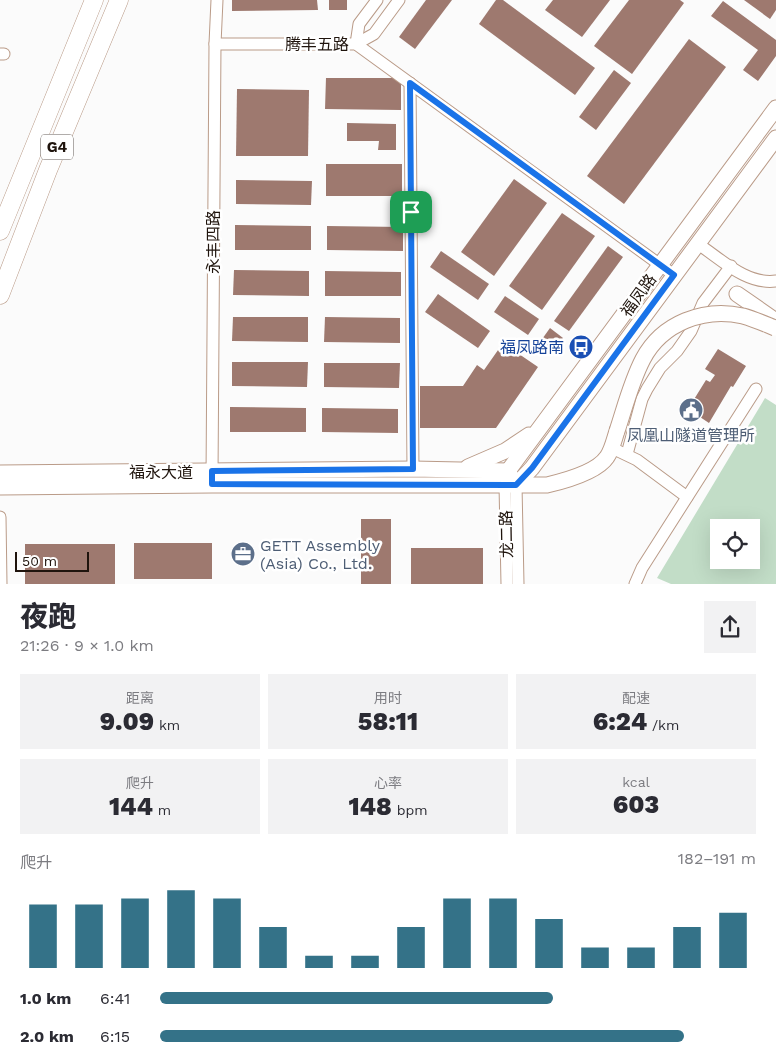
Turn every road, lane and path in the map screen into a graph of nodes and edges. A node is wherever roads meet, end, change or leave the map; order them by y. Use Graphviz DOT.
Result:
graph roads {
  1 [pos="94,0"];
  2 [pos="119,0"];
  3 [pos="217,0"];
  4 [pos="377,0"];
  5 [pos="399,0"];
  6 [pos="215,44"];
  7 [pos="356,44"];
  8 [pos="410,83"];
  9 [pos="776,108"];
  10 [pos="776,138"];
  11 [pos="0,231"];
  12 [pos="698,244"];
  13 [pos="660,265"];
  14 [pos="731,266"];
  15 [pos="674,275"];
  16 [pos="776,281"];
  17 [pos="737,294"];
  18 [pos="0,295"];
  19 [pos="776,321"];
  20 [pos="776,328"];
  21 [pos="756,389"];
  22 [pos="544,423"];
  23 [pos="612,448"];
  24 [pos="627,454"];
  25 [pos="413,469"];
  26 [pos="452,469"];
  27 [pos="0,473"];
  28 [pos="212,478"];
  29 [pos="510,480"];
  30 [pos="0,487"];
  31 [pos="687,497"];
  32 [pos="0,518"];
  33 [pos="1,584"];
  34 [pos="507,584"];
  35 [pos="518,584"];
  36 [pos="635,584"];
  1 -- 11 [label="highway, G4"];
  2 -- 18 [label="highway, G4"];
  3 -- 6 [label="street, 永丰四路"];
  4 -- 7 [label="street"];
  5 -- 7 [label="street"];
  6 -- 7 [label="street, 腾丰五路"];
  6 -- 28 [label="street, 永丰四路"];
  7 -- 8 [label="street, 腾丰五路"];
  8 -- 13 [label="street, 腾丰五路"];
  8 -- 25 [label="street"];
  9 -- 13 [label="main road, 福凤路"];
  10 -- 12 [label="main road, 福凤路"];
  12 -- 14 [label="street"];
  12 -- 15 [label="main road, 福凤路"];
  13 -- 15 [label="street, 腾丰五路"];
  13 -- 22 [label="main road, 福凤路"];
  14 -- 16 [label="street"];
  14 -- 24 [label="street"];
  15 -- 29 [label="main road, 福凤路"];
  17 -- 19 [label="main road"];
  20 -- 23 [label="main road, bridge"];
  21 -- 31 [label="street"];
  22 -- 26 [label="main road"];
  22 -- 29 [label="main road, 福凤路"];
  23 -- 24 [label="street"];
  23 -- 29 [label="main road"];
  24 -- 31 [label="street"];
  25 -- 26 [label="main road, 福永大道"];
  25 -- 28 [label="main road, 福永大道"];
  26 -- 29 [label="main road, 福永大道"];
  27 -- 28 [label="main road, 福永大道"];
  28 -- 29 [label="main road, 福永大道"];
  28 -- 30 [label="main road, 福永大道"];
  29 -- 34 [label="street, 龙二路"];
  29 -- 35 [label="street, 龙二路"];
  31 -- 36 [label="street"];
  32 -- 33 [label="street"];
}
